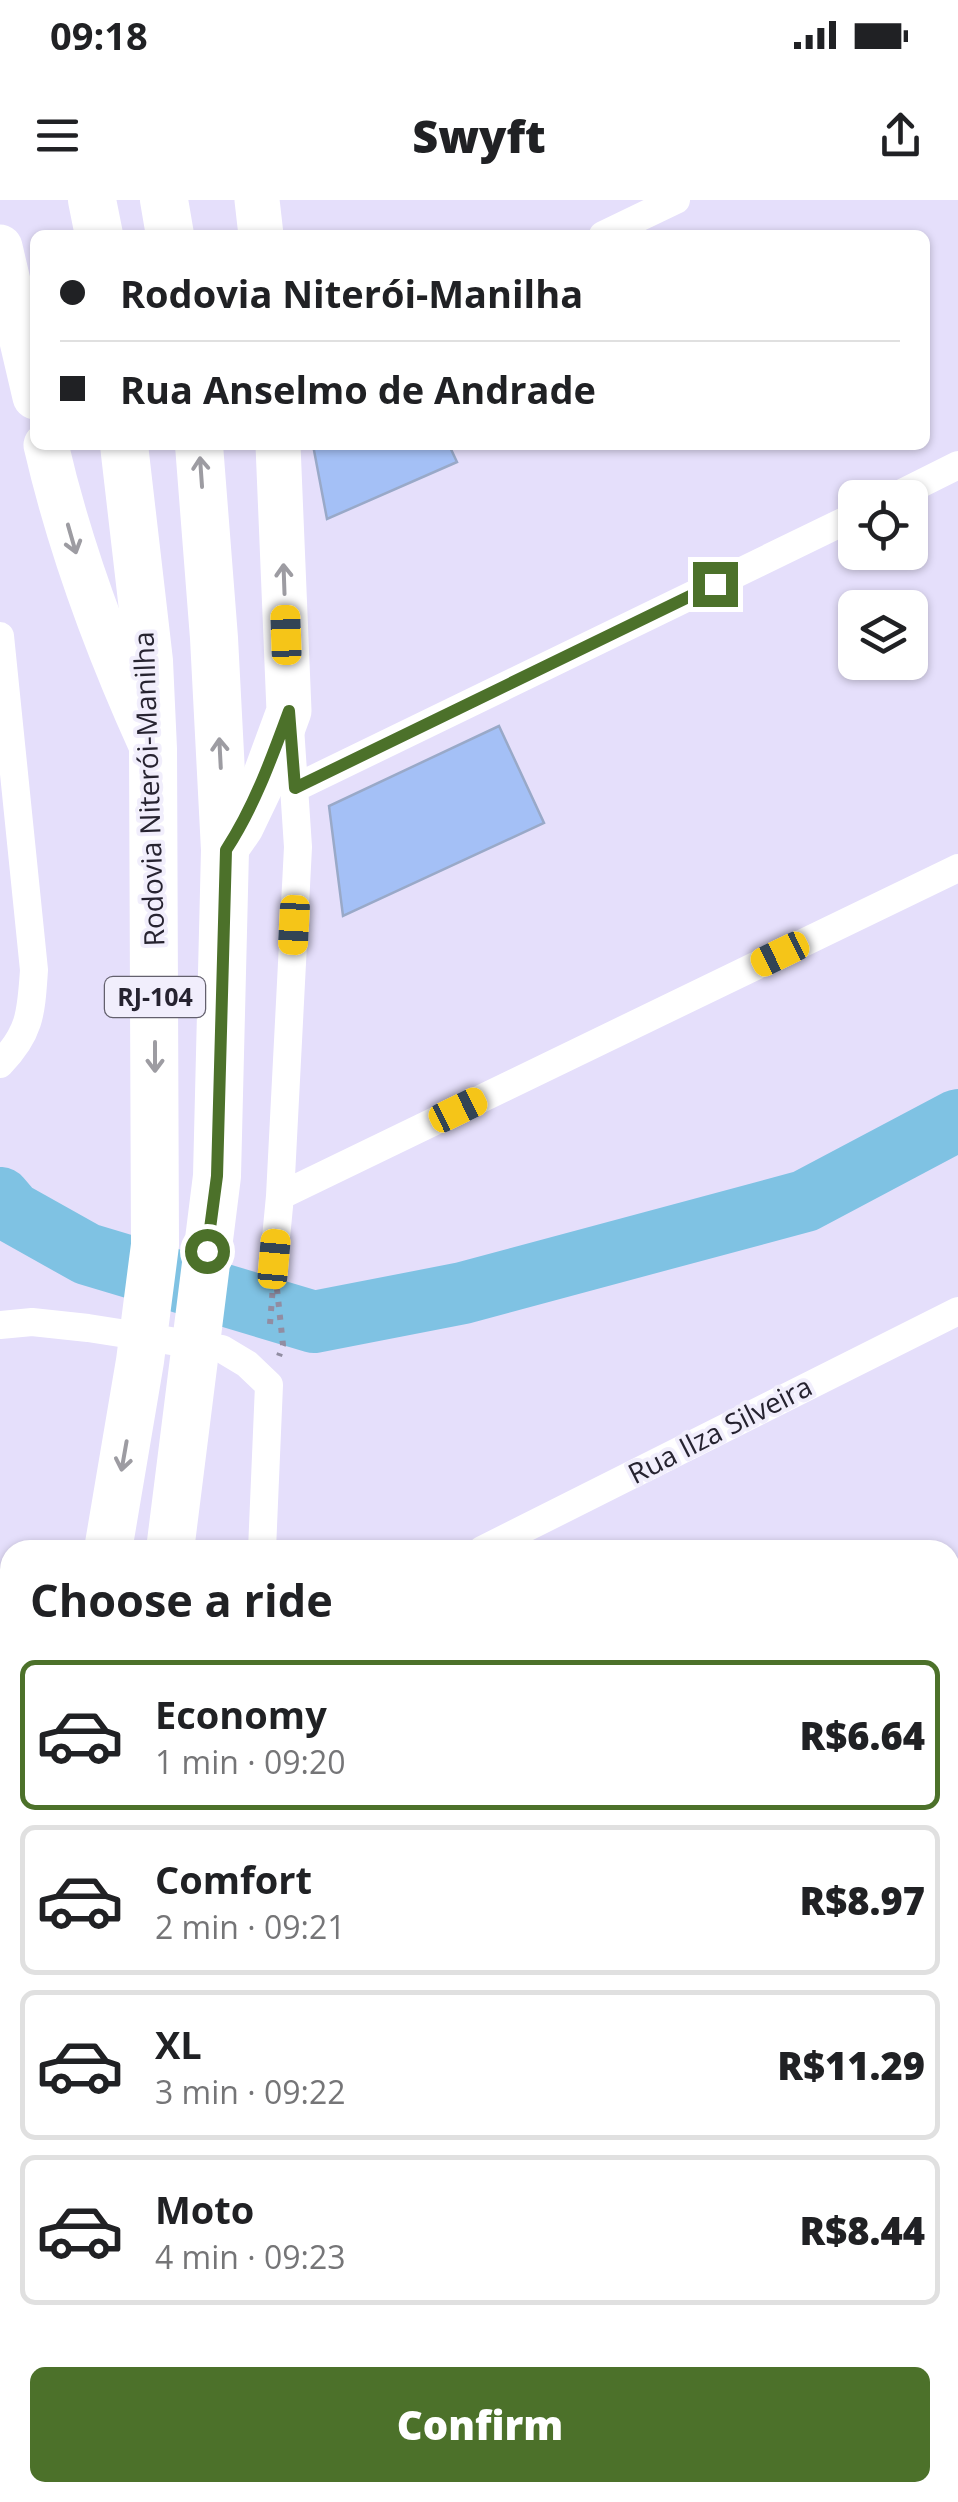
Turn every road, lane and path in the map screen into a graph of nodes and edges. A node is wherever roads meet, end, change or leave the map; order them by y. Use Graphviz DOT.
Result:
graph roads {
  1 [pos="92,200"];
  2 [pos="164,200"];
  3 [pos="258,200"];
  4 [pos="676,200"];
  5 [pos="98,230"];
  6 [pos="169,230"];
  7 [pos="261,230"];
  8 [pos="613,230"];
  9 [pos="0,247"];
  10 [pos="30,376"];
  11 [pos="47,450"];
  12 [pos="125,450"];
  13 [pos="199,450"];
  14 [pos="278,450"];
  15 [pos="958,466"];
  16 [pos="928,481"];
  17 [pos="838,524"];
  18 [pos="0,636"];
  19 [pos="289,711"];
  20 [pos="153,749"];
  21 [pos="295,788"];
  22 [pos="226,850"];
  23 [pos="958,868"];
  24 [pos="0,1064"];
  25 [pos="280,1196"];
  26 [pos="274,1259"];
  27 [pos="958,1311"];
  28 [pos="0,1325"];
  29 [pos="283,1344"];
  30 [pos="110,1540"];
  31 [pos="171,1540"];
  32 [pos="262,1540"];
  33 [pos="502,1540"];
  1 -- 5 [label="highway"];
  2 -- 6 [label="highway"];
  3 -- 7 [label="main road"];
  4 -- 8 [label="street"];
  9 -- 10 [label="main road"];
  11 -- 20 [label="main road, one-way"];
  12 -- 20 [label="highway, Rodovia Niterói-Manilha / RJ-104"];
  22 -- 13 [label="highway, RJ-104, one-way"];
  19 -- 14 [label="main road, one-way"];
  15 -- 16 [label="street"];
  17 -- 21 [label="street"];
  18 -- 24 [label="street"];
  19 -- 21 [label="street"];
  19 -- 22 [label="main road"];
  20 -- 30 [label="highway, Rodovia Niterói-Manilha / RJ-104, one-way"];
  21 -- 25 [label="street"];
  22 -- 31 [label="highway, RJ-104"];
  23 -- 25 [label="street"];
  25 -- 26 [label="street"];
  26 -- 29 [label="path"];
  27 -- 33 [label="street, Rua Ilza Silveira"];
  28 -- 32 [label="street"];
}
